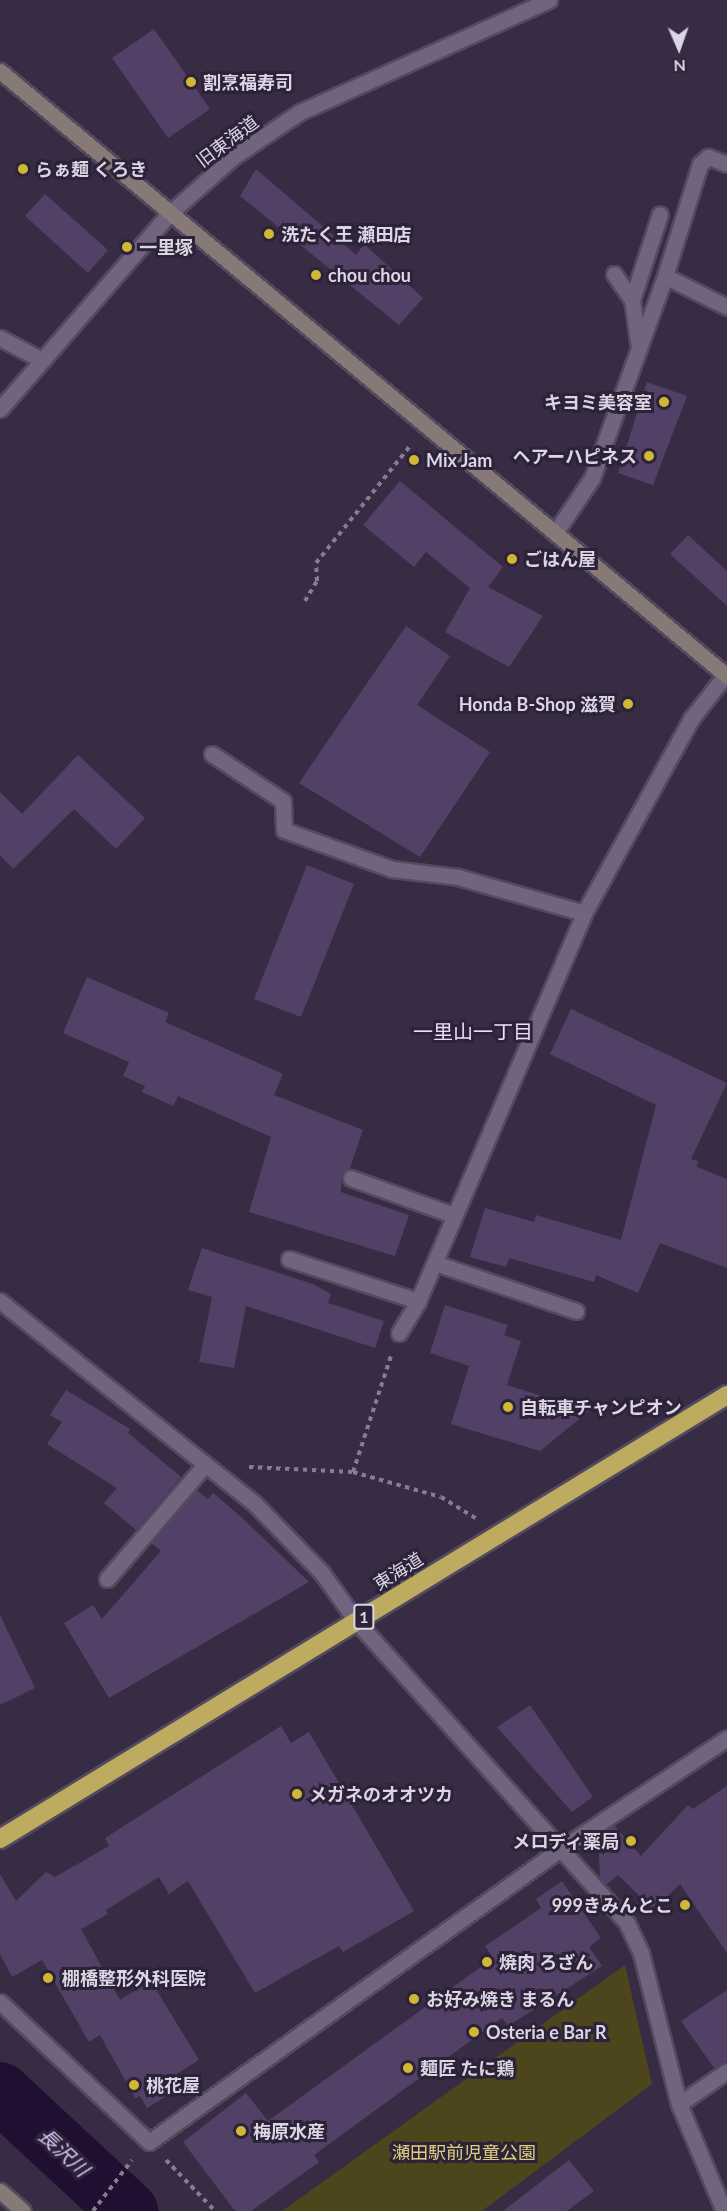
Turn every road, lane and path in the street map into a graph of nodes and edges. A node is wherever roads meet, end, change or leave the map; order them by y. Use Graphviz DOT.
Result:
graph roads {
  1 [pos="549,0"];
  2 [pos="0,71"];
  3 [pos="727,164"];
  4 [pos="170,213"];
  5 [pos="660,214"];
  6 [pos="614,274"];
  7 [pos="665,276"];
  8 [pos="632,300"];
  9 [pos="727,307"];
  10 [pos="0,338"];
  11 [pos="639,348"];
  12 [pos="42,360"];
  13 [pos="0,409"];
  14 [pos="428,427"];
  15 [pos="555,533"];
  16 [pos="304,601"];
  17 [pos="727,675"];
  18 [pos="212,754"];
  19 [pos="584,913"];
  20 [pos="351,1178"];
  21 [pos="453,1215"];
  22 [pos="289,1259"];
  23 [pos="435,1263"];
  24 [pos="0,1301"];
  25 [pos="418,1301"];
  26 [pos="576,1311"];
  27 [pos="399,1333"];
  28 [pos="727,1395"];
  29 [pos="204,1465"];
  30 [pos="353,1472"];
  31 [pos="502,1534"];
  32 [pos="107,1579"];
  33 [pos="357,1622"];
  34 [pos="727,1738"];
  35 [pos="0,1839"];
  36 [pos="562,1848"];
  37 [pos="0,2002"];
  38 [pos="727,2071"];
  39 [pos="679,2104"];
  40 [pos="149,2142"];
  41 [pos="135,2155"];
  42 [pos="0,2191"];
  43 [pos="23,2211"];
  44 [pos="93,2211"];
  45 [pos="215,2211"];
  46 [pos="724,2211"];
  1 -- 4 [label="street, 旧東海道"];
  2 -- 4 [label="street"];
  3 -- 7 [label="street"];
  4 -- 12 [label="street, 旧東海道"];
  4 -- 14 [label="street"];
  5 -- 8 [label="street"];
  6 -- 8 [label="street"];
  7 -- 9 [label="street"];
  7 -- 11 [label="street"];
  8 -- 11 [label="street"];
  10 -- 12 [label="street"];
  11 -- 15 [label="street"];
  12 -- 13 [label="street, 旧東海道"];
  14 -- 15 [label="street"];
  14 -- 16 [label="path"];
  15 -- 17 [label="street"];
  17 -- 19 [label="street"];
  18 -- 19 [label="street"];
  19 -- 21 [label="street"];
  20 -- 21 [label="street"];
  21 -- 23 [label="street"];
  22 -- 25 [label="street"];
  23 -- 25 [label="street"];
  23 -- 26 [label="street"];
  24 -- 29 [label="street"];
  25 -- 27 [label="street"];
  27 -- 30 [label="path"];
  28 -- 31 [label="highway, 東海道 / 1"];
  29 -- 30 [label="path"];
  29 -- 32 [label="street"];
  29 -- 33 [label="street"];
  30 -- 31 [label="path"];
  31 -- 33 [label="highway, 東海道 / 1"];
  33 -- 35 [label="highway, 東海道 / 1"];
  33 -- 36 [label="street"];
  34 -- 36 [label="street"];
  36 -- 39 [label="street"];
  36 -- 40 [label="street"];
  37 -- 40 [label="street"];
  38 -- 39 [label="street"];
  39 -- 46 [label="street"];
  40 -- 45 [label="path"];
  41 -- 44 [label="path"];
  42 -- 43 [label="street"];
}
